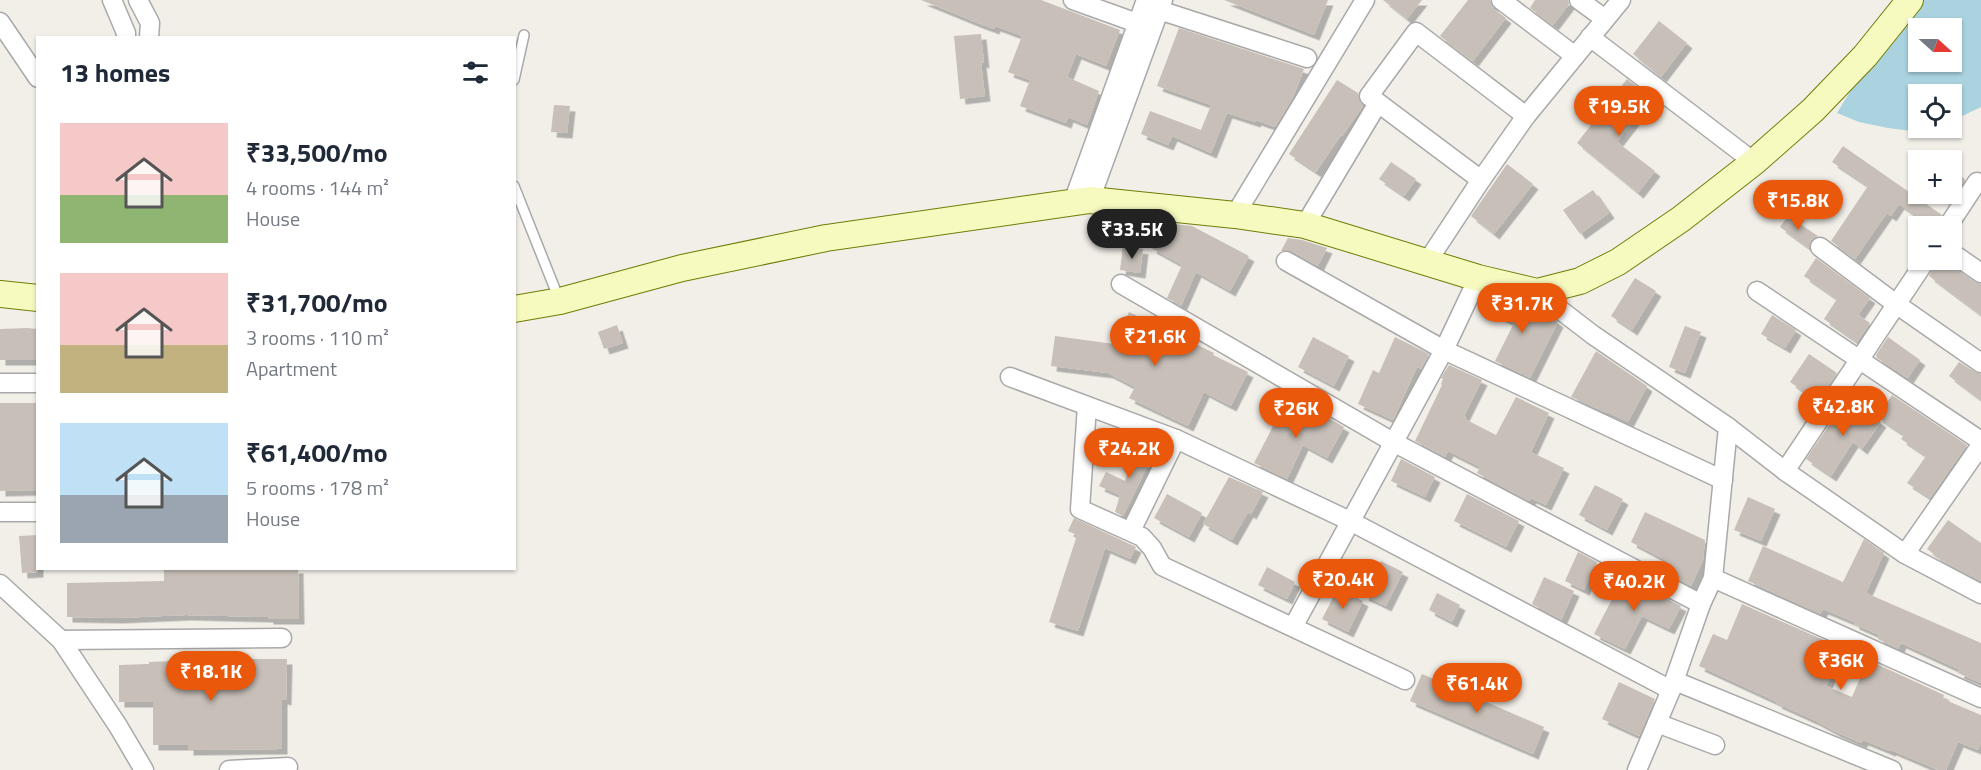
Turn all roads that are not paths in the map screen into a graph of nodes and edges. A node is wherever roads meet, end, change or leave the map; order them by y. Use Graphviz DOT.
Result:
graph roads {
  1 [pos="112,0"];
  2 [pos="138,0"];
  3 [pos="1073,0"];
  4 [pos="1365,0"];
  5 [pos="1501,0"];
  6 [pos="1579,0"];
  7 [pos="1621,0"];
  8 [pos="1910,0"];
  9 [pos="1156,3"];
  10 [pos="1605,20"];
  11 [pos="0,22"];
  12 [pos="1137,23"];
  13 [pos="524,35"];
  14 [pos="126,36"];
  15 [pos="148,36"];
  16 [pos="1590,37"];
  17 [pos="1575,56"];
  18 [pos="1307,58"];
  19 [pos="516,71"];
  20 [pos="36,75"];
  21 [pos="1377,103"];
  22 [pos="1526,116"];
  23 [pos="1754,162"];
  24 [pos="1481,180"];
  25 [pos="1977,182"];
  26 [pos="516,191"];
  27 [pos="1081,201"];
  28 [pos="1235,215"];
  29 [pos="1955,216"];
  30 [pos="1305,225"];
  31 [pos="1820,247"];
  32 [pos="1962,260"];
  33 [pos="1286,261"];
  34 [pos="1427,262"];
  35 [pos="1919,270"];
  36 [pos="1981,273"];
  37 [pos="1478,278"];
  38 [pos="1121,284"];
  39 [pos="1757,291"];
  40 [pos="1537,292"];
  41 [pos="0,294"];
  42 [pos="36,298"];
  43 [pos="560,301"];
  44 [pos="1896,304"];
  45 [pos="516,309"];
  46 [pos="1444,350"];
  47 [pos="1859,360"];
  48 [pos="1981,363"];
  49 [pos="1010,377"];
  50 [pos="0,383"];
  51 [pos="36,383"];
  52 [pos="1087,406"];
  53 [pos="1728,427"];
  54 [pos="1176,439"];
  55 [pos="1393,442"];
  56 [pos="1981,443"];
  57 [pos="1785,471"];
  58 [pos="1723,480"];
  59 [pos="0,512"];
  60 [pos="36,512"];
  61 [pos="1350,521"];
  62 [pos="1131,531"];
  63 [pos="1905,554"];
  64 [pos="1713,578"];
  65 [pos="0,584"];
  66 [pos="1981,594"];
  67 [pos="1701,604"];
  68 [pos="1293,627"];
  69 [pos="282,638"];
  70 [pos="61,640"];
  71 [pos="1405,680"];
  72 [pos="1673,685"];
  73 [pos="1981,698"];
  74 [pos="1658,723"];
  75 [pos="1715,746"];
  76 [pos="288,767"];
  77 [pos="144,770"];
  78 [pos="230,770"];
  79 [pos="1637,770"];
  80 [pos="1892,770"];
  1 -- 14 [label="street"];
  2 -- 15 [label="street"];
  3 -- 12 [label="street"];
  4 -- 28 [label="street"];
  5 -- 17 [label="street"];
  6 -- 10 [label="street"];
  7 -- 10 [label="street"];
  8 -- 23 [label="main road"];
  9 -- 12 [label="street"];
  9 -- 18 [label="street"];
  9 -- 27 [label="street"];
  10 -- 16 [label="street"];
  11 -- 20 [label="street"];
  12 -- 27 [label="street"];
  13 -- 19 [label="lane"];
  16 -- 17 [label="street"];
  16 -- 23 [label="street"];
  17 -- 22 [label="street"];
  21 -- 22 [label="street"];
  21 -- 24 [label="street"];
  21 -- 30 [label="street"];
  22 -- 24 [label="street"];
  23 -- 40 [label="main road"];
  24 -- 34 [label="street"];
  25 -- 29 [label="street"];
  26 -- 43 [label="lane"];
  27 -- 28 [label="main road"];
  27 -- 43 [label="main road"];
  28 -- 30 [label="main road"];
  30 -- 34 [label="main road"];
  31 -- 44 [label="street"];
  32 -- 36 [label="street"];
  33 -- 46 [label="street"];
  34 -- 37 [label="main road"];
  35 -- 44 [label="street"];
  37 -- 40 [label="main road"];
  37 -- 46 [label="street"];
  38 -- 55 [label="street"];
  39 -- 47 [label="street"];
  40 -- 53 [label="street"];
  41 -- 42 [label="main road"];
  43 -- 45 [label="main road"];
  44 -- 47 [label="street"];
  44 -- 48 [label="street"];
  46 -- 55 [label="street"];
  46 -- 58 [label="street"];
  47 -- 56 [label="street"];
  47 -- 57 [label="street"];
  49 -- 52 [label="street"];
  50 -- 51 [label="street"];
  52 -- 54 [label="street"];
  52 -- 62 [label="street"];
  53 -- 57 [label="street"];
  53 -- 58 [label="street"];
  54 -- 61 [label="street"];
  54 -- 62 [label="street"];
  55 -- 61 [label="street"];
  55 -- 67 [label="street"];
  56 -- 63 [label="street"];
  57 -- 63 [label="street"];
  58 -- 64 [label="street"];
  59 -- 60 [label="street"];
  61 -- 68 [label="street"];
  61 -- 72 [label="street"];
  62 -- 68 [label="street"];
  63 -- 66 [label="street"];
  64 -- 67 [label="street"];
  64 -- 73 [label="street"];
  65 -- 70 [label="street"];
  67 -- 72 [label="street"];
  68 -- 71 [label="street"];
  69 -- 70 [label="street"];
  70 -- 77 [label="street"];
  72 -- 74 [label="street"];
  72 -- 80 [label="street"];
  74 -- 75 [label="street"];
  74 -- 79 [label="street"];
  76 -- 78 [label="street"];
}
